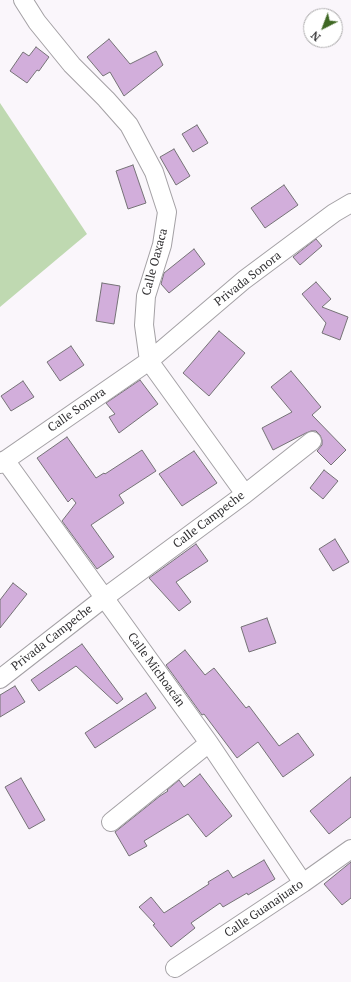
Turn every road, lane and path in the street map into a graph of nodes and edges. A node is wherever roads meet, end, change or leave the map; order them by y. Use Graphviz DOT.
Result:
graph roads {
  1 [pos="22,0"];
  2 [pos="351,203"];
  3 [pos="149,360"];
  4 [pos="312,441"];
  5 [pos="2,462"];
  6 [pos="245,494"];
  7 [pos="104,598"];
  8 [pos="0,679"];
  9 [pos="209,743"];
  10 [pos="111,822"];
  11 [pos="351,849"];
  12 [pos="303,883"];
  13 [pos="175,968"];
  1 -- 3 [label="street, Calle Oaxaca"];
  2 -- 3 [label="street, Privada Sonora"];
  3 -- 5 [label="street, Calle Sonora"];
  3 -- 6 [label="street, Calle Oaxaca"];
  4 -- 6 [label="street, Calle Campeche"];
  5 -- 7 [label="street, Calle Michoacán"];
  6 -- 7 [label="street, Calle Campeche"];
  7 -- 8 [label="street, Privada Campeche"];
  7 -- 9 [label="street, Calle Michoacán"];
  9 -- 10 [label="street"];
  9 -- 12 [label="street, Calle Michoacán"];
  11 -- 12 [label="street, Calle Guanajuato"];
  12 -- 13 [label="street, Calle Guanajuato"];
}
